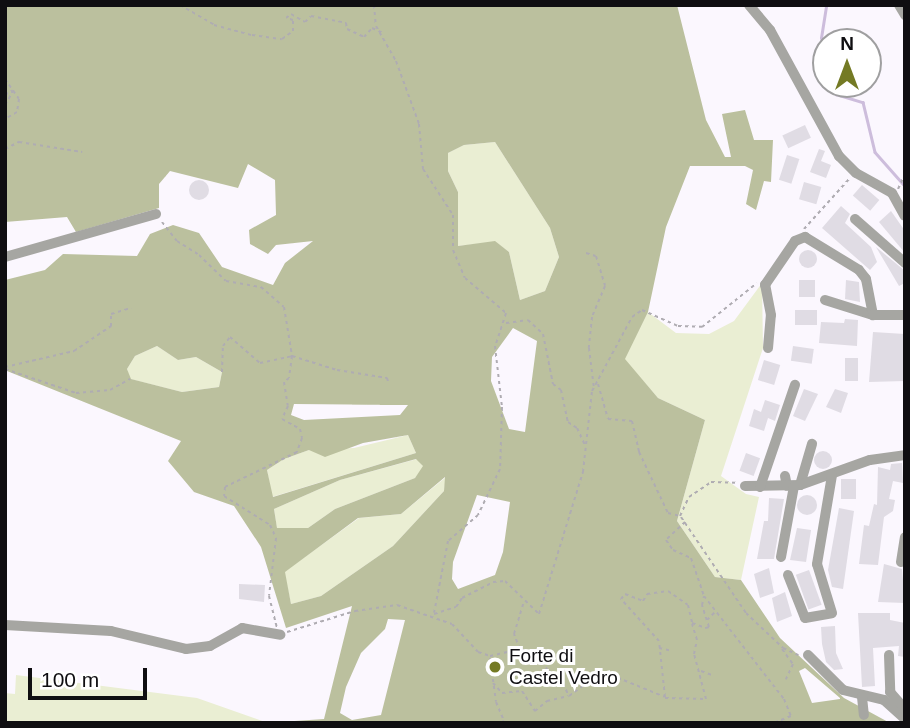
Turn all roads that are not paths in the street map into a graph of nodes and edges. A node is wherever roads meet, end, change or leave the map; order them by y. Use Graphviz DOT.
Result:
graph roads {
  1 [pos="749,5"];
  2 [pos="899,5"];
  3 [pos="905,15"];
  4 [pos="156,214"];
  5 [pos="905,216"];
  6 [pos="855,219"];
  7 [pos="5,257"];
  8 [pos="905,263"];
  9 [pos="825,300"];
  10 [pos="873,315"];
  11 [pos="905,315"];
  12 [pos="768,348"];
  13 [pos="795,385"];
  14 [pos="812,444"];
  15 [pos="905,455"];
  16 [pos="832,475"];
  17 [pos="791,483"];
  18 [pos="745,486"];
  19 [pos="760,487"];
  20 [pos="905,537"];
  21 [pos="781,557"];
  22 [pos="901,562"];
  23 [pos="788,575"];
  24 [pos="5,625"];
  25 [pos="280,635"];
  26 [pos="808,655"];
  27 [pos="889,655"];
  28 [pos="862,697"];
  29 [pos="905,709"];
  30 [pos="864,715"];
  31 [pos="905,719"];
  1 -- 5 [label="street"];
  2 -- 3 [label="street"];
  4 -- 7 [label="street"];
  6 -- 8 [label="street"];
  9 -- 10 [label="street"];
  10 -- 11 [label="street"];
  10 -- 12 [label="street"];
  13 -- 19 [label="street"];
  14 -- 17 [label="street"];
  15 -- 16 [label="street"];
  16 -- 17 [label="street"];
  16 -- 23 [label="street"];
  17 -- 19 [label="street"];
  17 -- 21 [label="street"];
  18 -- 19 [label="street"];
  20 -- 22 [label="street"];
  24 -- 25 [label="street"];
  26 -- 28 [label="street"];
  27 -- 29 [label="street"];
  28 -- 30 [label="street"];
  28 -- 31 [label="street"];
}
